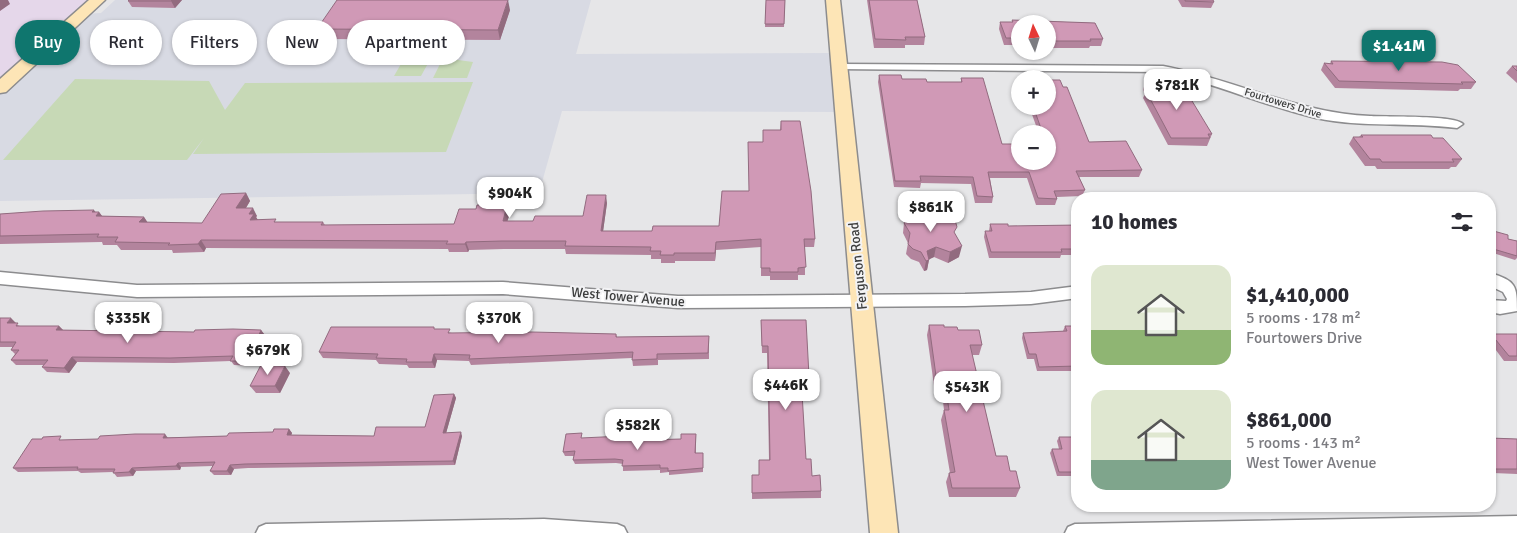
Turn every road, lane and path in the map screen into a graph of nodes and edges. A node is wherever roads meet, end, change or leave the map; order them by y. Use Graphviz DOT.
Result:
graph roads {
  1 [pos="98,0"];
  2 [pos="833,0"];
  3 [pos="841,66"];
  4 [pos="0,88"];
  5 [pos="1457,124"];
  6 [pos="0,278"];
  7 [pos="1496,282"];
  8 [pos="1071,293"];
  9 [pos="862,301"];
  10 [pos="1496,307"];
  11 [pos="1517,525"];
  12 [pos="266,533"];
  13 [pos="617,533"];
  14 [pos="884,533"];
  15 [pos="1075,533"];
  1 -- 4 [label="street"];
  2 -- 3 [label="street, Ferguson Road"];
  3 -- 5 [label="street, Fourtowers Drive"];
  3 -- 9 [label="street, Ferguson Road"];
  6 -- 9 [label="street, West Tower Avenue"];
  7 -- 10 [label="street"];
  8 -- 9 [label="street, West Tower Avenue"];
  9 -- 14 [label="street, Ferguson Road"];
  11 -- 15 [label="street"];
  12 -- 13 [label="street"];
}
